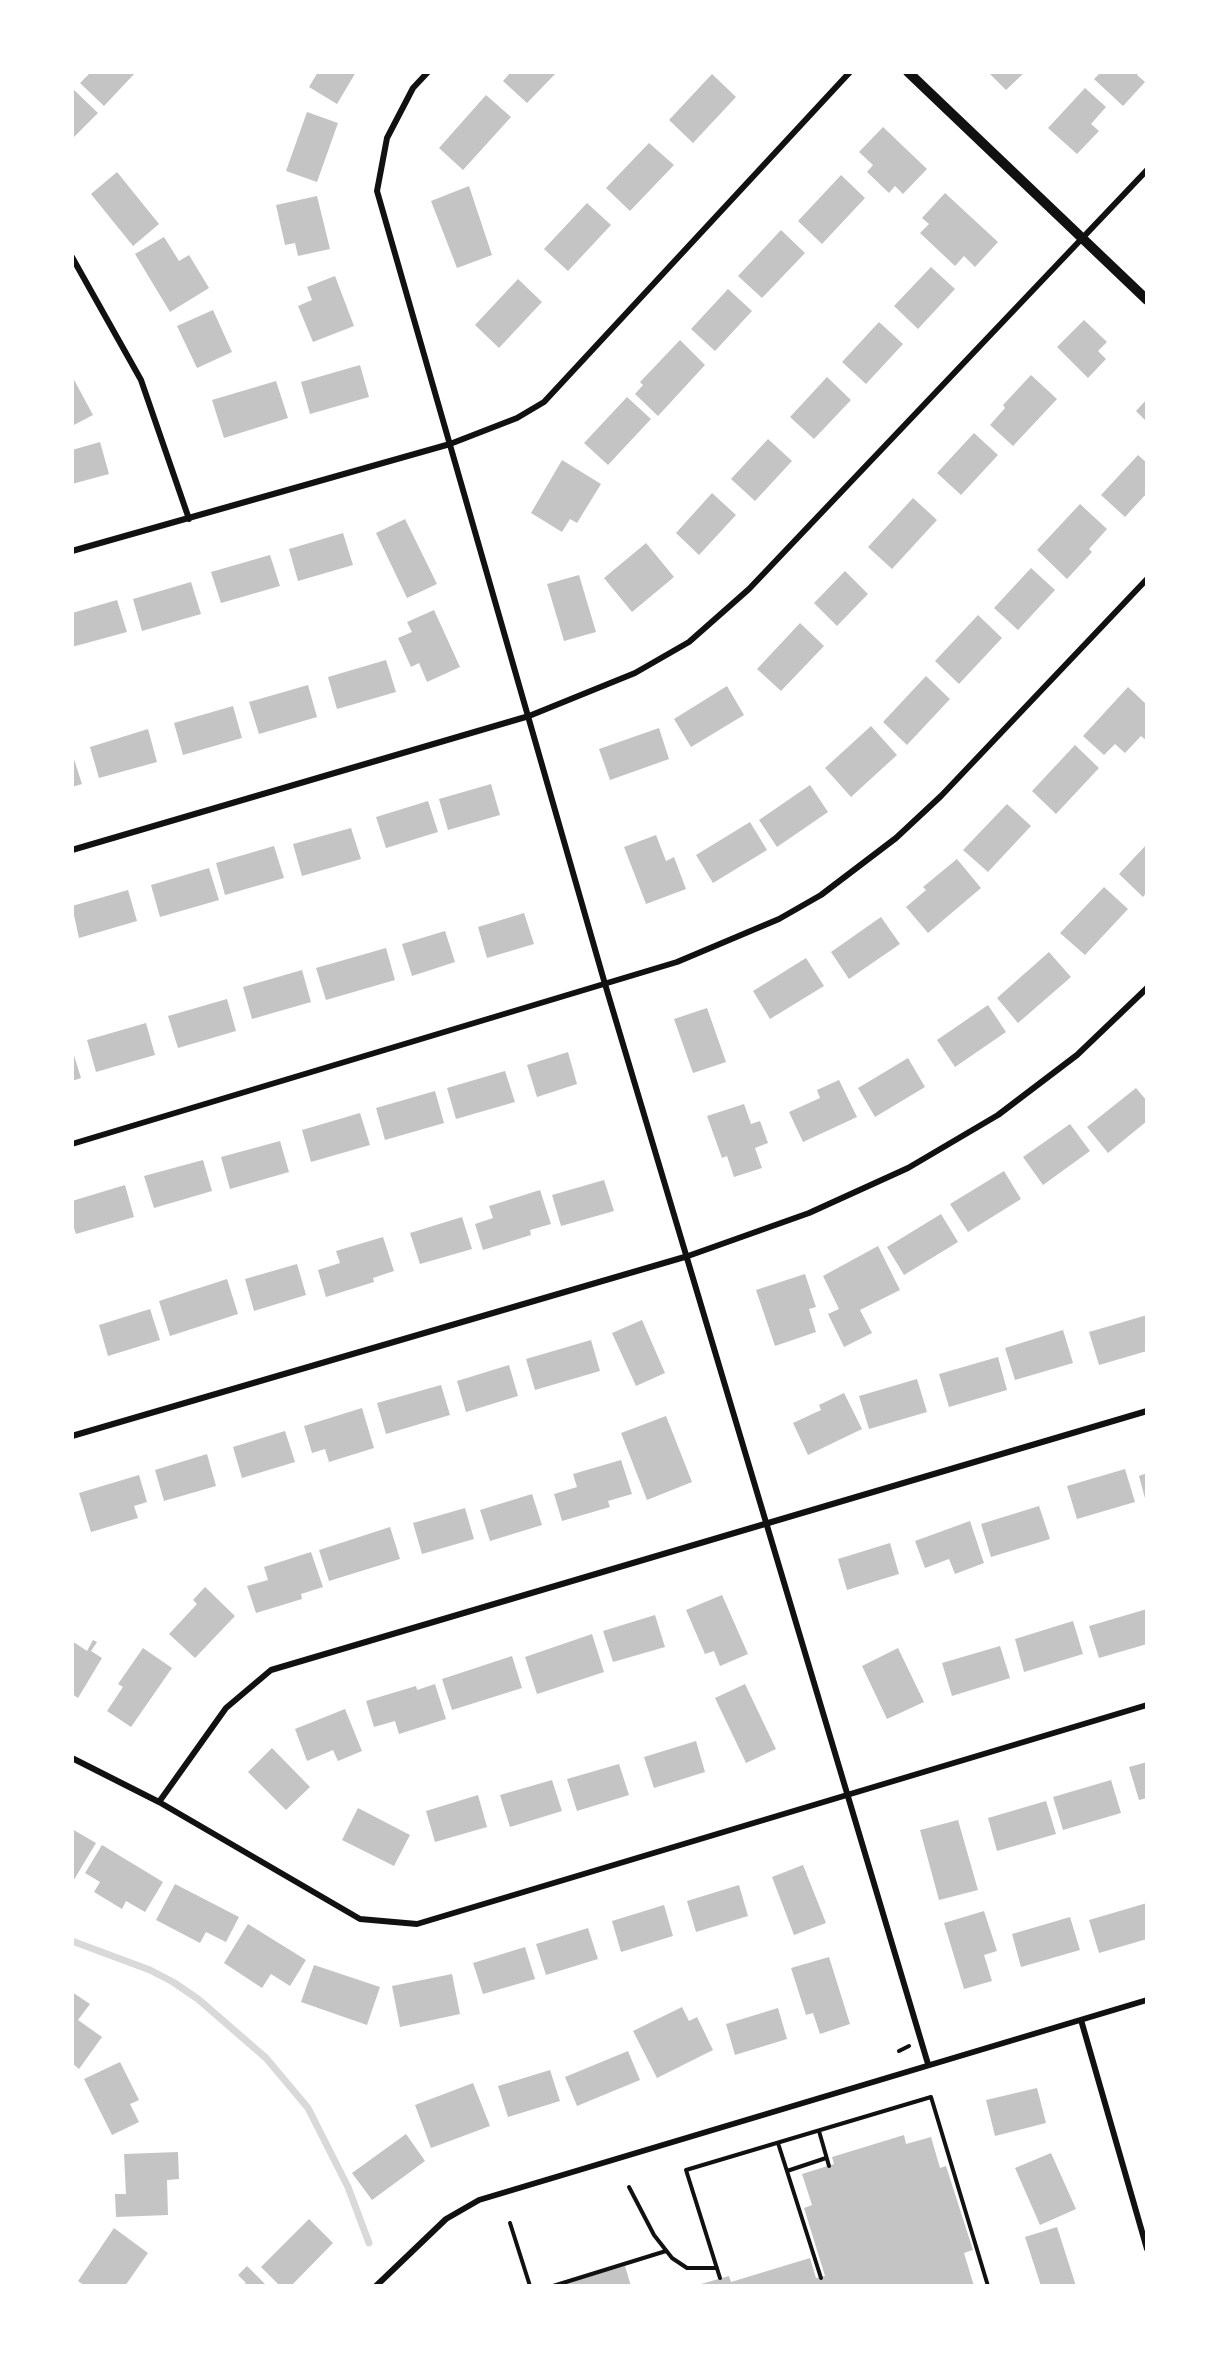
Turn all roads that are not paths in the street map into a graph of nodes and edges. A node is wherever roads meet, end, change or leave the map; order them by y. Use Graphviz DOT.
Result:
graph roads {
  1 [pos="428,72"];
  2 [pos="850,72"];
  3 [pos="908,72"];
  4 [pos="1147,170"];
  5 [pos="1083,239"];
  6 [pos="72,257"];
  7 [pos="1147,300"];
  8 [pos="450,444"];
  9 [pos="189,519"];
  10 [pos="72,551"];
  11 [pos="1147,579"];
  12 [pos="529,716"];
  13 [pos="72,850"];
  14 [pos="605,984"];
  15 [pos="1147,988"];
  16 [pos="72,1144"];
  17 [pos="688,1256"];
  18 [pos="1147,1411"];
  19 [pos="72,1436"];
  20 [pos="768,1522"];
  21 [pos="1147,1705"];
  22 [pos="72,1758"];
  23 [pos="847,1793"];
  24 [pos="159,1803"];
  25 [pos="1147,2000"];
  26 [pos="1081,2020"];
  27 [pos="928,2064"];
  28 [pos="1147,2249"];
  29 [pos="376,2286"];
  1 -- 8 [label="street"];
  2 -- 8 [label="street"];
  3 -- 5 [label="street"];
  4 -- 5 [label="street"];
  5 -- 7 [label="street"];
  5 -- 12 [label="street"];
  6 -- 9 [label="street"];
  8 -- 9 [label="street"];
  8 -- 12 [label="street"];
  9 -- 10 [label="street"];
  11 -- 14 [label="street"];
  12 -- 13 [label="street"];
  12 -- 14 [label="street"];
  14 -- 16 [label="street"];
  14 -- 17 [label="street"];
  15 -- 17 [label="street"];
  17 -- 19 [label="street"];
  17 -- 20 [label="street"];
  18 -- 20 [label="street"];
  20 -- 23 [label="street"];
  20 -- 24 [label="street"];
  21 -- 23 [label="street"];
  22 -- 24 [label="street"];
  23 -- 24 [label="street"];
  23 -- 27 [label="street"];
  25 -- 26 [label="street"];
  26 -- 27 [label="street"];
  26 -- 28 [label="street"];
  27 -- 29 [label="street"];
}
